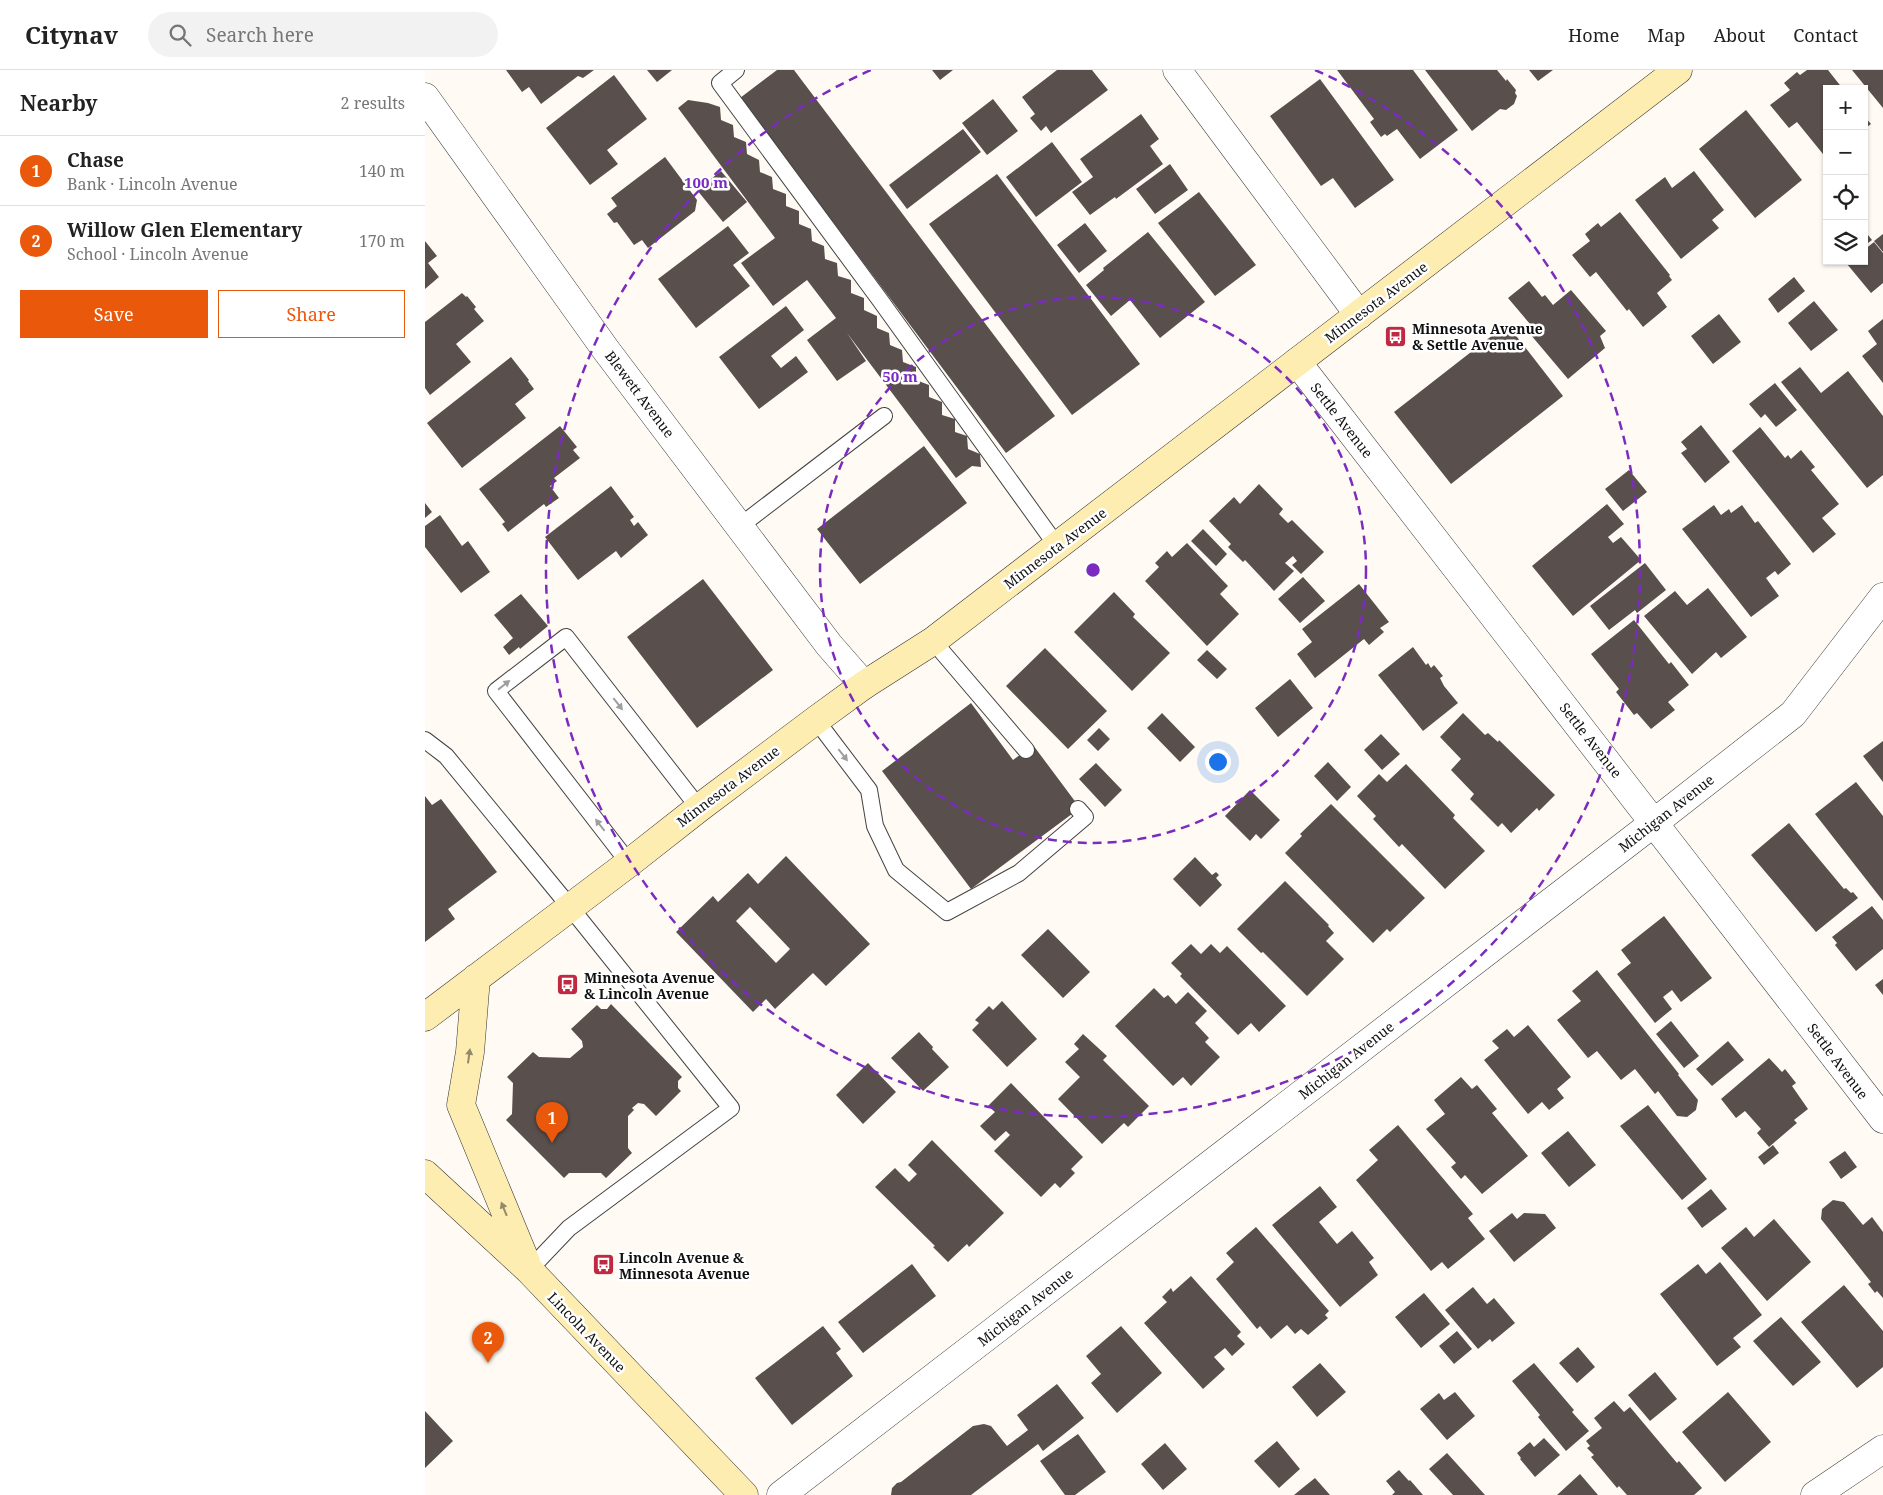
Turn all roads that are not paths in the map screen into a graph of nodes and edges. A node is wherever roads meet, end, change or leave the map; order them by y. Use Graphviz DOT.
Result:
graph roads {
  1 [pos="736,70"];
  2 [pos="1177,70"];
  3 [pos="1678,70"];
  4 [pos="425,97"];
  5 [pos="1359,315"];
  6 [pos="1297,362"];
  7 [pos="885,416"];
  8 [pos="739,526"];
  9 [pos="1057,546"];
  10 [pos="1883,597"];
  11 [pos="933,641"];
  12 [pos="864,685"];
  13 [pos="816,720"];
  14 [pos="425,740"];
  15 [pos="1026,750"];
  16 [pos="699,808"];
  17 [pos="1078,809"];
  18 [pos="1655,822"];
  19 [pos="629,863"];
  20 [pos="570,907"];
  21 [pos="476,978"];
  22 [pos="425,1017"];
  23 [pos="1883,1119"];
  24 [pos="425,1174"];
  25 [pos="529,1270"];
  26 [pos="1883,1449"];
  27 [pos="744,1495"];
  28 [pos="781,1495"];
  29 [pos="1815,1495"];
  1 -- 9 [label="lane"];
  2 -- 5 [label="street"];
  3 -- 5 [label="main road, Minnesota Avenue"];
  4 -- 8 [label="street, Blewett Avenue"];
  5 -- 6 [label="main road, Minnesota Avenue"];
  6 -- 9 [label="main road, Minnesota Avenue"];
  6 -- 18 [label="street, Settle Avenue"];
  7 -- 8 [label="lane"];
  8 -- 12 [label="street, Blewett Avenue"];
  9 -- 11 [label="main road, Minnesota Avenue"];
  10 -- 18 [label="street, Michigan Avenue"];
  11 -- 12 [label="main road, Minnesota Avenue"];
  11 -- 15 [label="lane"];
  12 -- 13 [label="main road, Minnesota Avenue"];
  13 -- 16 [label="main road, Minnesota Avenue"];
  13 -- 17 [label="lane, one-way"];
  14 -- 20 [label="lane"];
  16 -- 19 [label="main road, Minnesota Avenue"];
  19 -- 16 [label="lane, one-way"];
  18 -- 23 [label="street, Settle Avenue"];
  18 -- 28 [label="street, Michigan Avenue"];
  19 -- 20 [label="main road, Minnesota Avenue"];
  20 -- 21 [label="main road, Minnesota Avenue"];
  20 -- 25 [label="lane"];
  21 -- 22 [label="main road, Minnesota Avenue"];
  25 -- 21 [label="main road, one-way"];
  24 -- 25 [label="main road, Lincoln Avenue"];
  25 -- 27 [label="main road, Lincoln Avenue"];
  26 -- 29 [label="street"];
}
